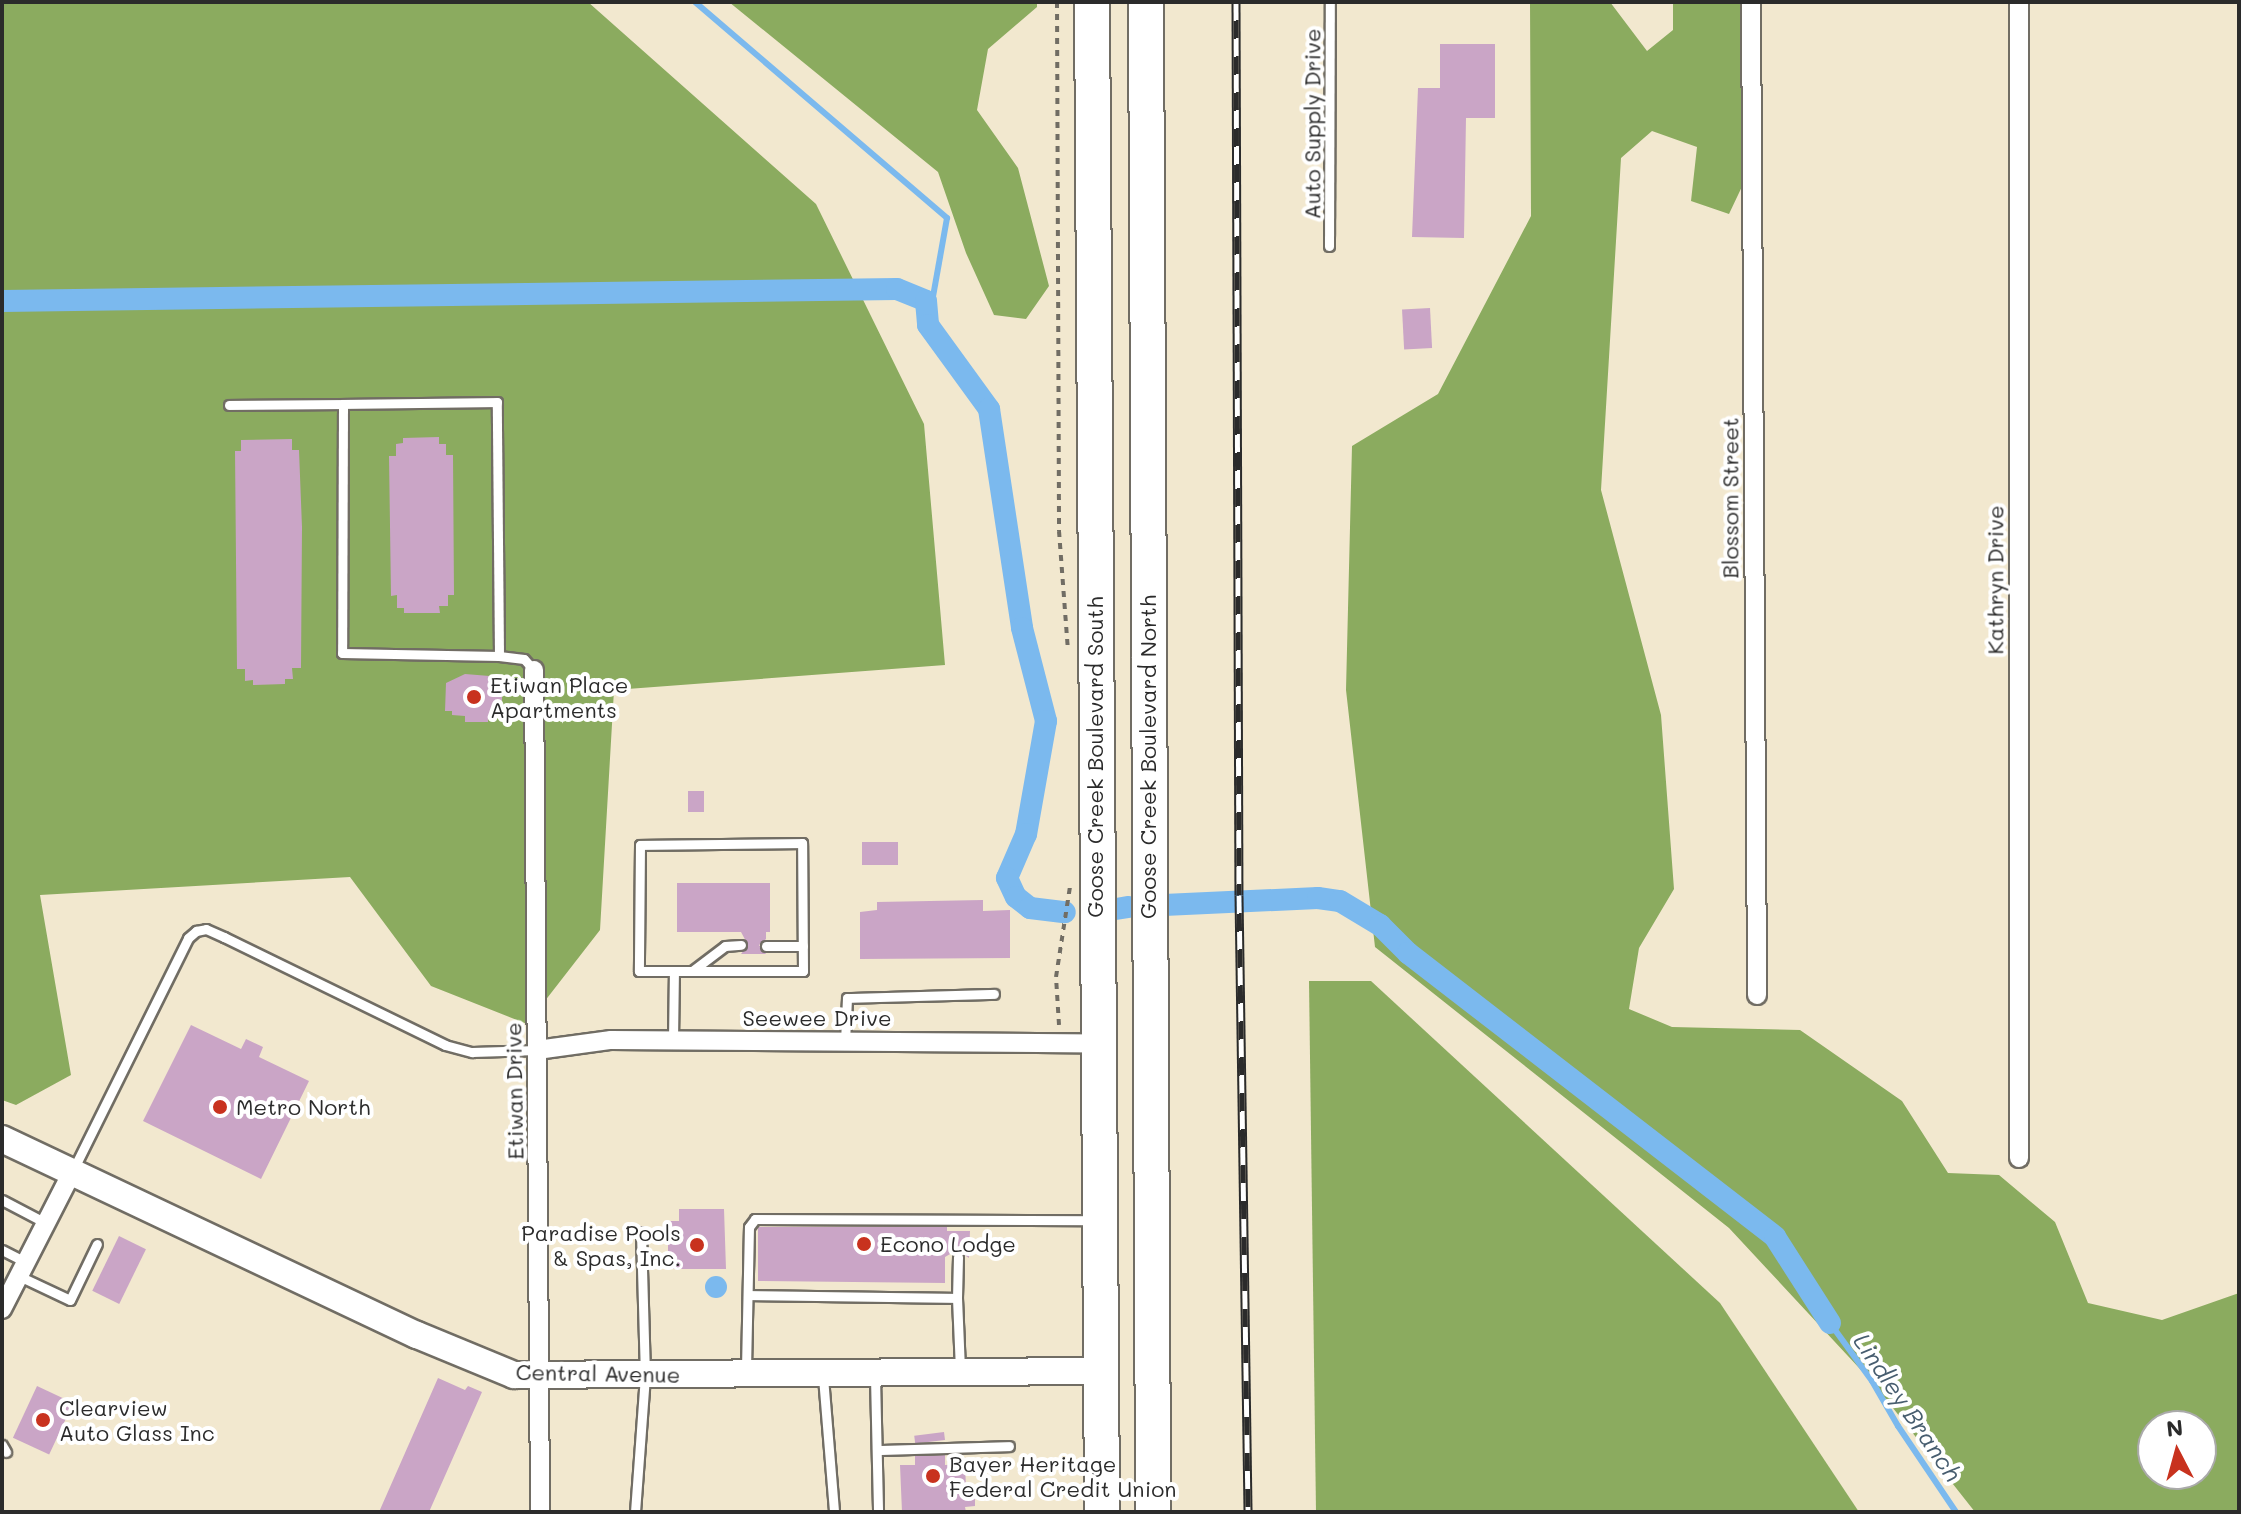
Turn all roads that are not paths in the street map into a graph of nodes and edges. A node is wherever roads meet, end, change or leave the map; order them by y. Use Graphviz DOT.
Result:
graph roads {
  1 [pos="1092,2"];
  2 [pos="1146,2"];
  3 [pos="1330,2"];
  4 [pos="1751,2"];
  5 [pos="2019,2"];
  6 [pos="1329,246"];
  7 [pos="343,404"];
  8 [pos="229,405"];
  9 [pos="499,656"];
  10 [pos="534,670"];
  11 [pos="741,945"];
  12 [pos="766,946"];
  13 [pos="803,946"];
  14 [pos="674,971"];
  15 [pos="692,971"];
  16 [pos="994,994"];
  17 [pos="1757,995"];
  18 [pos="673,1040"];
  19 [pos="845,1042"];
  20 [pos="1097,1043"];
  21 [pos="537,1050"];
  22 [pos="2,1139"];
  23 [pos="2019,1158"];
  24 [pos="71,1174"];
  25 [pos="2,1200"];
  26 [pos="957,1219"];
  27 [pos="1099,1220"];
  28 [pos="46,1223"];
  29 [pos="957,1231"];
  30 [pos="641,1232"];
  31 [pos="97,1244"];
  32 [pos="2,1250"];
  33 [pos="958,1257"];
  34 [pos="1152,1265"];
  35 [pos="23,1269"];
  36 [pos="748,1295"];
  37 [pos="957,1298"];
  38 [pos="2,1309"];
  39 [pos="1101,1371"];
  40 [pos="960,1372"];
  41 [pos="874,1373"];
  42 [pos="822,1374"];
  43 [pos="746,1375"];
  44 [pos="645,1376"];
  45 [pos="540,1377"];
  46 [pos="1009,1446"];
  47 [pos="877,1450"];
  48 [pos="1153,1468"];
  49 [pos="540,1512"];
  50 [pos="635,1512"];
  51 [pos="834,1512"];
  52 [pos="878,1512"];
  53 [pos="1102,1512"];
  54 [pos="1153,1512"];
  1 -- 20 [label="highway, Goose Creek Boulevard South"];
  2 -- 34 [label="highway, Goose Creek Boulevard North"];
  3 -- 6 [label="lane, Auto Supply Drive"];
  4 -- 17 [label="street, Blossom Street"];
  5 -- 23 [label="street, Kathryn Drive"];
  7 -- 8 [label="lane"];
  7 -- 9 [label="lane"];
  7 -- 9 [label="lane"];
  9 -- 10 [label="lane"];
  10 -- 21 [label="street, Etiwan Drive"];
  11 -- 15 [label="lane"];
  12 -- 13 [label="lane"];
  13 -- 14 [label="lane"];
  13 -- 15 [label="lane"];
  14 -- 15 [label="lane"];
  14 -- 18 [label="lane"];
  16 -- 19 [label="lane"];
  18 -- 19 [label="street, Seewee Drive"];
  18 -- 21 [label="street, Seewee Drive"];
  19 -- 20 [label="street, Seewee Drive"];
  20 -- 27 [label="highway, Goose Creek Boulevard South"];
  21 -- 24 [label="lane"];
  21 -- 45 [label="street, Etiwan Drive"];
  22 -- 24 [label="street, Central Avenue"];
  24 -- 28 [label="street"];
  24 -- 45 [label="street, Central Avenue"];
  25 -- 28 [label="lane"];
  26 -- 27 [label="lane"];
  26 -- 29 [label="lane"];
  26 -- 36 [label="lane"];
  27 -- 39 [label="highway, Goose Creek Boulevard South"];
  28 -- 35 [label="street"];
  30 -- 44 [label="lane"];
  31 -- 35 [label="lane"];
  32 -- 35 [label="lane"];
  33 -- 37 [label="lane"];
  34 -- 39 [label="highway"];
  34 -- 48 [label="highway, Goose Creek Boulevard North"];
  35 -- 38 [label="street"];
  36 -- 37 [label="lane"];
  36 -- 43 [label="lane"];
  37 -- 40 [label="lane"];
  39 -- 40 [label="street, Central Avenue"];
  39 -- 48 [label="highway"];
  39 -- 53 [label="highway, Goose Creek Boulevard South"];
  40 -- 41 [label="street, Central Avenue"];
  41 -- 42 [label="street, Central Avenue"];
  41 -- 47 [label="lane"];
  42 -- 43 [label="street, Central Avenue"];
  42 -- 51 [label="lane"];
  43 -- 44 [label="street, Central Avenue"];
  44 -- 45 [label="street, Central Avenue"];
  44 -- 50 [label="lane"];
  45 -- 49 [label="street, Etiwan Drive"];
  46 -- 47 [label="lane"];
  47 -- 52 [label="lane"];
  48 -- 54 [label="highway, Goose Creek Boulevard North"];
}
